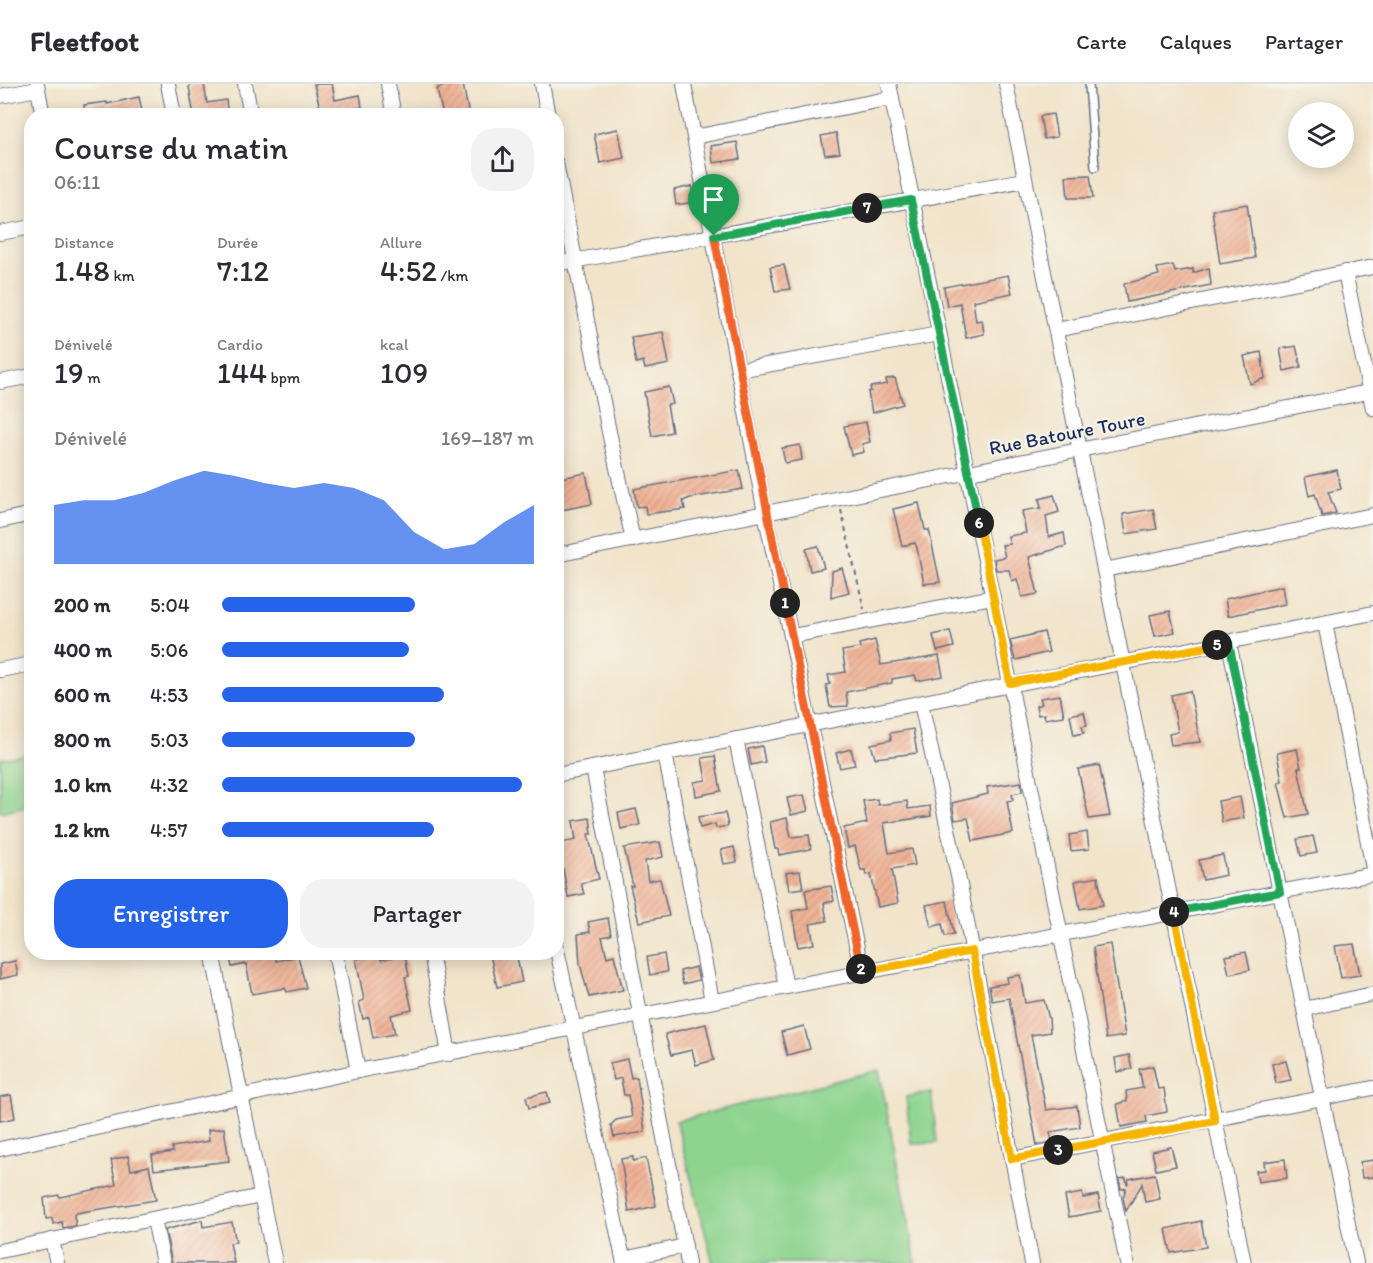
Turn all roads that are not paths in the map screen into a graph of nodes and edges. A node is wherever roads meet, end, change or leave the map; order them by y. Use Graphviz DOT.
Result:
graph roads {
  1 [pos="168,84"];
  2 [pos="245,84"];
  3 [pos="388,84"];
  4 [pos="542,84"];
  5 [pos="684,84"];
  6 [pos="889,84"];
  7 [pos="1006,84"];
  8 [pos="1089,84"];
  9 [pos="38,86"];
  10 [pos="0,96"];
  11 [pos="892,98"];
  12 [pos="42,108"];
  13 [pos="172,108"];
  14 [pos="250,108"];
  15 [pos="392,108"];
  16 [pos="546,108"];
  17 [pos="694,137"];
  18 [pos="1095,167"];
  19 [pos="1026,180"];
  20 [pos="911,200"];
  21 [pos="564,204"];
  22 [pos="24,228"];
  23 [pos="0,233"];
  24 [pos="714,236"];
  25 [pos="575,261"];
  26 [pos="564,263"];
  27 [pos="1373,267"];
  28 [pos="1346,272"];
  29 [pos="1056,330"];
  30 [pos="939,334"];
  31 [pos="739,370"];
  32 [pos="24,378"];
  33 [pos="0,382"];
  34 [pos="1371,392"];
  35 [pos="1373,408"];
  36 [pos="1080,450"];
  37 [pos="968,472"];
  38 [pos="765,513"];
  39 [pos="1373,515"];
  40 [pos="24,516"];
  41 [pos="0,521"];
  42 [pos="633,540"];
  43 [pos="564,553"];
  44 [pos="1104,570"];
  45 [pos="993,597"];
  46 [pos="1373,613"];
  47 [pos="1325,623"];
  48 [pos="792,636"];
  49 [pos="1229,643"];
  50 [pos="1123,662"];
  51 [pos="24,666"];
  52 [pos="0,670"];
  53 [pos="1010,683"];
  54 [pos="921,703"];
  55 [pos="810,725"];
  56 [pos="736,739"];
  57 [pos="665,753"];
  58 [pos="593,768"];
  59 [pos="564,773"];
  60 [pos="1373,868"];
  61 [pos="1373,874"];
  62 [pos="1280,892"];
  63 [pos="1173,913"];
  64 [pos="1059,934"];
  65 [pos="972,951"];
  66 [pos="214,960"];
  67 [pos="337,960"];
  68 [pos="431,960"];
  69 [pos="559,960"];
  70 [pos="862,972"];
  71 [pos="786,987"];
  72 [pos="1373,994"];
  73 [pos="712,1001"];
  74 [pos="1304,1009"];
  75 [pos="640,1015"];
  76 [pos="574,1028"];
  77 [pos="449,1054"];
  78 [pos="358,1071"];
  79 [pos="1373,1088"];
  80 [pos="240,1097"];
  81 [pos="1322,1099"];
  82 [pos="1215,1121"];
  83 [pos="1102,1142"];
  84 [pos="0,1149"];
  85 [pos="1012,1159"];
  86 [pos="261,1196"];
  87 [pos="154,1219"];
  88 [pos="52,1240"];
  89 [pos="685,1246"];
  90 [pos="0,1251"];
  91 [pos="623,1261"];
  92 [pos="57,1263"];
  93 [pos="163,1263"];
  94 [pos="275,1263"];
  95 [pos="688,1263"];
  96 [pos="1032,1263"];
  97 [pos="1127,1263"];
  98 [pos="1244,1263"];
  99 [pos="1356,1263"];
  1 -- 13 [label="street"];
  2 -- 14 [label="street"];
  3 -- 15 [label="street"];
  4 -- 16 [label="street"];
  5 -- 17 [label="street"];
  6 -- 11 [label="street"];
  7 -- 19 [label="street"];
  8 -- 18 [label="lane"];
  9 -- 10 [label="street"];
  9 -- 12 [label="street"];
  11 -- 17 [label="street"];
  11 -- 20 [label="street"];
  17 -- 24 [label="street"];
  19 -- 20 [label="street"];
  19 -- 29 [label="street"];
  20 -- 24 [label="street"];
  20 -- 30 [label="street"];
  21 -- 25 [label="street"];
  22 -- 23 [label="street"];
  24 -- 25 [label="street"];
  24 -- 31 [label="street"];
  25 -- 26 [label="street"];
  25 -- 42 [label="street"];
  27 -- 28 [label="street"];
  28 -- 29 [label="street"];
  28 -- 34 [label="street"];
  29 -- 36 [label="street"];
  30 -- 31 [label="street"];
  30 -- 37 [label="street"];
  31 -- 38 [label="street"];
  32 -- 33 [label="street"];
  34 -- 35 [label="street"];
  34 -- 36 [label="street, Rue Batoure Toure"];
  36 -- 37 [label="street, Rue Batoure Toure"];
  36 -- 44 [label="street"];
  37 -- 38 [label="street, Rue Batoure Toure"];
  37 -- 45 [label="street"];
  38 -- 42 [label="street, Rue Batoure Toure"];
  38 -- 48 [label="street"];
  39 -- 44 [label="street"];
  40 -- 41 [label="street"];
  42 -- 43 [label="street, Rue Batoure Toure"];
  44 -- 50 [label="street"];
  45 -- 48 [label="street"];
  45 -- 53 [label="street"];
  46 -- 47 [label="street"];
  47 -- 49 [label="street"];
  47 -- 60 [label="street"];
  48 -- 55 [label="street"];
  49 -- 50 [label="street"];
  49 -- 62 [label="street"];
  50 -- 53 [label="street"];
  50 -- 63 [label="street"];
  51 -- 52 [label="street"];
  53 -- 54 [label="street"];
  53 -- 64 [label="street"];
  54 -- 55 [label="street"];
  54 -- 65 [label="street"];
  55 -- 56 [label="street"];
  55 -- 70 [label="street"];
  56 -- 57 [label="street"];
  56 -- 71 [label="street"];
  57 -- 58 [label="street"];
  57 -- 73 [label="street"];
  58 -- 59 [label="street"];
  58 -- 75 [label="street"];
  61 -- 62 [label="street"];
  62 -- 63 [label="street"];
  62 -- 74 [label="street"];
  63 -- 64 [label="street"];
  63 -- 82 [label="street"];
  64 -- 65 [label="street"];
  64 -- 83 [label="street"];
  65 -- 70 [label="street"];
  65 -- 85 [label="street"];
  66 -- 80 [label="street"];
  67 -- 78 [label="street"];
  68 -- 77 [label="street"];
  69 -- 76 [label="street"];
  70 -- 71 [label="street"];
  71 -- 73 [label="street"];
  72 -- 74 [label="street"];
  73 -- 75 [label="street"];
  74 -- 81 [label="street"];
  75 -- 76 [label="street"];
  75 -- 89 [label="street"];
  76 -- 77 [label="street"];
  76 -- 91 [label="street"];
  77 -- 78 [label="street"];
  78 -- 80 [label="street"];
  79 -- 81 [label="street"];
  80 -- 84 [label="street"];
  80 -- 86 [label="street"];
  81 -- 82 [label="street"];
  81 -- 99 [label="street"];
  82 -- 83 [label="street"];
  82 -- 98 [label="street"];
  83 -- 85 [label="street"];
  83 -- 97 [label="street"];
  85 -- 96 [label="street"];
  86 -- 87 [label="street"];
  86 -- 94 [label="street"];
  87 -- 88 [label="street"];
  87 -- 93 [label="street"];
  88 -- 90 [label="street"];
  88 -- 92 [label="street"];
  89 -- 91 [label="street"];
  89 -- 95 [label="street"];
}
